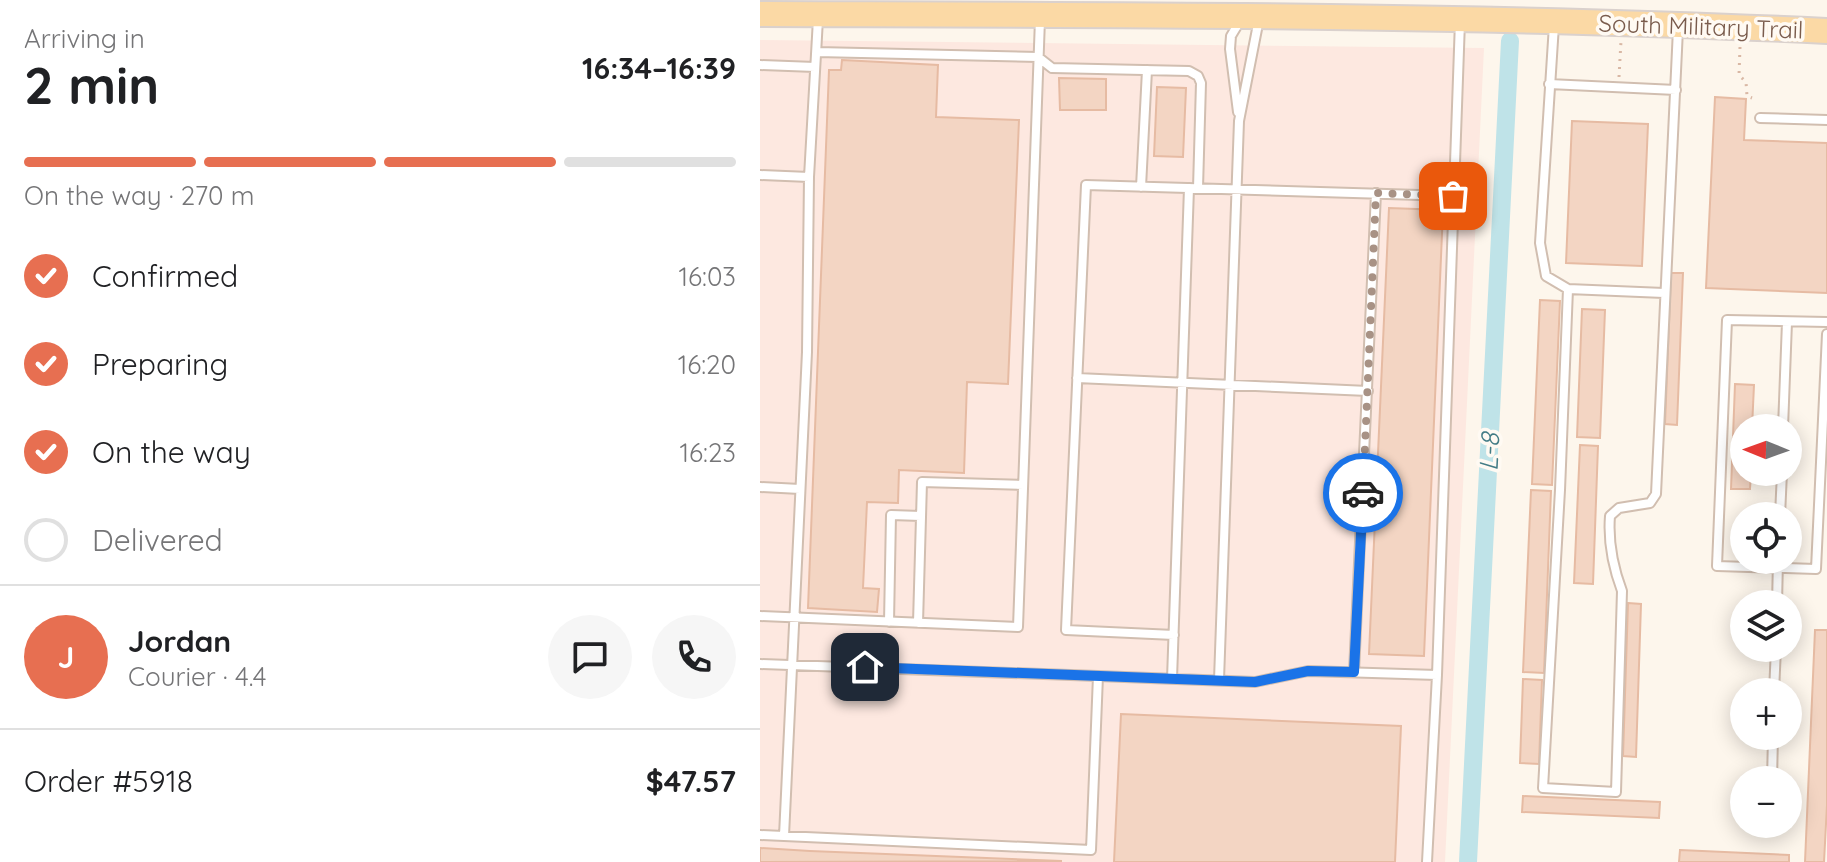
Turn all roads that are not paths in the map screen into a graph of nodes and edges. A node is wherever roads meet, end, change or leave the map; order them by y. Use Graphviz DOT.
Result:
graph roads {
  1 [pos="1016,0"];
  2 [pos="1253,10"];
  3 [pos="760,14"];
  4 [pos="818,14"];
  5 [pos="978,14"];
  6 [pos="1040,14"];
  7 [pos="1827,19"];
  8 [pos="1460,20"];
  9 [pos="1555,20"];
  10 [pos="1678,25"];
  11 [pos="1785,29"];
  12 [pos="1827,31"];
  13 [pos="817,52"];
  14 [pos="1038,57"];
  15 [pos="760,65"];
  16 [pos="815,67"];
  17 [pos="1147,70"];
  18 [pos="1549,84"];
  19 [pos="1676,90"];
  20 [pos="1760,118"];
  21 [pos="1827,120"];
  22 [pos="1239,121"];
  23 [pos="760,175"];
  24 [pos="809,177"];
  25 [pos="1141,187"];
  26 [pos="1194,188"];
  27 [pos="1237,189"];
  28 [pos="1376,193"];
  29 [pos="1453,196"];
  30 [pos="1568,289"];
  31 [pos="1664,293"];
  32 [pos="1787,322"];
  33 [pos="1827,322"];
  34 [pos="1827,334"];
  35 [pos="1077,378"];
  36 [pos="1182,384"];
  37 [pos="1230,385"];
  38 [pos="1368,391"];
  39 [pos="1784,414"];
  40 [pos="1023,485"];
  41 [pos="760,487"];
  42 [pos="800,489"];
  43 [pos="921,516"];
  44 [pos="1730,566"];
  45 [pos="1802,567"];
  46 [pos="760,616"];
  47 [pos="794,618"];
  48 [pos="889,622"];
  49 [pos="918,623"];
  50 [pos="1174,635"];
  51 [pos="760,664"];
  52 [pos="791,665"];
  53 [pos="1354,672"];
  54 [pos="1437,675"];
  55 [pos="1098,676"];
  56 [pos="1172,679"];
  57 [pos="1219,680"];
  58 [pos="760,835"];
  59 [pos="784,836"];
  60 [pos="1091,850"];
  61 [pos="1091,862"];
  62 [pos="1427,862"];
  1 -- 5 [label="main road"];
  2 -- 6 [label="main road, South Military Trail"];
  2 -- 8 [label="main road, South Military Trail"];
  2 -- 22 [label="lane"];
  2 -- 22 [label="lane"];
  3 -- 4 [label="main road, South Military Trail"];
  4 -- 5 [label="main road, South Military Trail"];
  4 -- 13 [label="lane"];
  5 -- 6 [label="main road, South Military Trail"];
  6 -- 14 [label="lane"];
  7 -- 11 [label="main road"];
  8 -- 9 [label="main road, South Military Trail"];
  8 -- 29 [label="lane"];
  9 -- 10 [label="main road, South Military Trail"];
  9 -- 18 [label="lane"];
  10 -- 11 [label="main road, South Military Trail"];
  10 -- 19 [label="lane"];
  11 -- 12 [label="main road, South Military Trail"];
  13 -- 14 [label="lane"];
  13 -- 16 [label="lane"];
  14 -- 17 [label="lane"];
  14 -- 40 [label="lane"];
  15 -- 16 [label="lane"];
  16 -- 24 [label="lane"];
  17 -- 25 [label="lane"];
  17 -- 26 [label="lane"];
  18 -- 19 [label="lane"];
  18 -- 30 [label="lane"];
  19 -- 31 [label="lane"];
  20 -- 21 [label="lane"];
  22 -- 27 [label="lane"];
  23 -- 24 [label="lane"];
  24 -- 42 [label="lane"];
  25 -- 26 [label="lane"];
  25 -- 35 [label="lane"];
  26 -- 27 [label="lane"];
  26 -- 36 [label="lane"];
  27 -- 28 [label="lane"];
  27 -- 37 [label="lane"];
  28 -- 29 [label="lane"];
  28 -- 38 [label="lane"];
  29 -- 54 [label="lane"];
  30 -- 31 [label="lane"];
  30 -- 31 [label="lane"];
  32 -- 33 [label="lane"];
  32 -- 39 [label="lane"];
  32 -- 44 [label="lane"];
  34 -- 45 [label="lane"];
  35 -- 36 [label="lane"];
  35 -- 50 [label="lane"];
  36 -- 37 [label="lane"];
  36 -- 50 [label="lane"];
  37 -- 38 [label="lane"];
  37 -- 57 [label="lane"];
  38 -- 53 [label="lane"];
  40 -- 43 [label="lane"];
  40 -- 49 [label="lane"];
  41 -- 42 [label="lane"];
  42 -- 47 [label="lane"];
  43 -- 48 [label="lane"];
  43 -- 49 [label="lane"];
  46 -- 47 [label="lane"];
  47 -- 48 [label="lane"];
  47 -- 52 [label="lane"];
  48 -- 49 [label="lane"];
  50 -- 56 [label="lane"];
  51 -- 52 [label="lane"];
  52 -- 55 [label="lane"];
  52 -- 59 [label="lane"];
  53 -- 54 [label="lane"];
  53 -- 57 [label="lane"];
  54 -- 62 [label="lane"];
  55 -- 56 [label="lane"];
  55 -- 60 [label="lane"];
  56 -- 57 [label="lane"];
  58 -- 59 [label="lane"];
  59 -- 60 [label="lane"];
  60 -- 61 [label="lane"];
}
